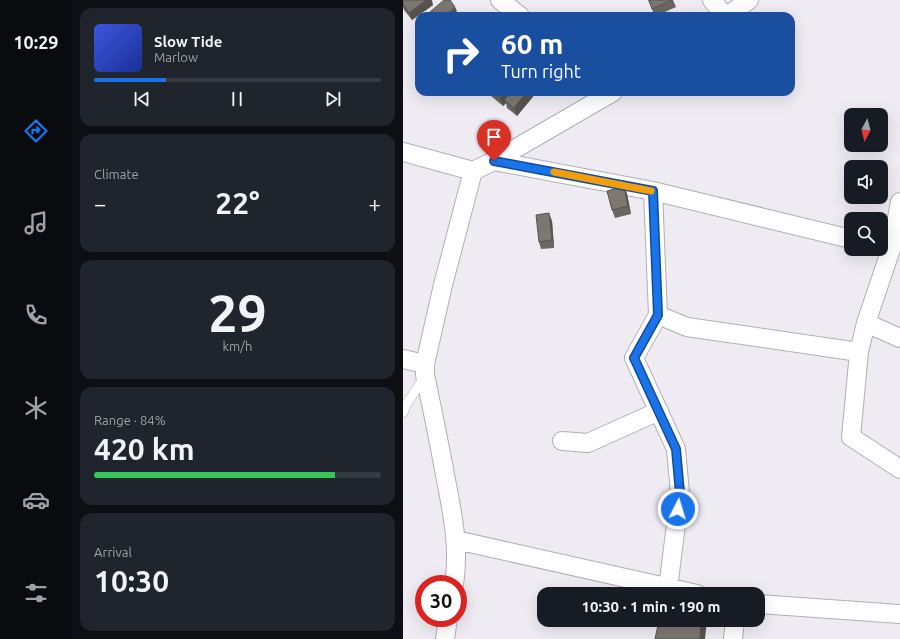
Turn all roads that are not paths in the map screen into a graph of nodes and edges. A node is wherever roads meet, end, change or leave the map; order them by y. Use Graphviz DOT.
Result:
graph roads {
  1 [pos="500,0"];
  2 [pos="712,0"];
  3 [pos="749,0"];
  4 [pos="515,12"];
  5 [pos="722,12"];
  6 [pos="732,12"];
  7 [pos="605,96"];
  8 [pos="403,152"];
  9 [pos="494,161"];
  10 [pos="473,171"];
  11 [pos="653,191"];
  12 [pos="900,202"];
  13 [pos="898,222"];
  14 [pos="844,237"];
  15 [pos="888,244"];
  16 [pos="884,256"];
  17 [pos="658,315"];
  18 [pos="866,323"];
  19 [pos="900,338"];
  20 [pos="859,352"];
  21 [pos="403,359"];
  22 [pos="425,370"];
  23 [pos="659,411"];
  24 [pos="403,413"];
  25 [pos="562,441"];
  26 [pos="900,469"];
  27 [pos="456,540"];
  28 [pos="456,575"];
  29 [pos="664,587"];
  30 [pos="668,587"];
  31 [pos="765,604"];
  32 [pos="900,614"];
  33 [pos="447,627"];
  34 [pos="734,627"];
  35 [pos="445,639"];
  36 [pos="733,639"];
  1 -- 4 [label="street"];
  2 -- 5 [label="street"];
  3 -- 6 [label="street"];
  7 -- 9 [label="street"];
  8 -- 10 [label="street"];
  9 -- 10 [label="street"];
  9 -- 11 [label="street"];
  10 -- 22 [label="street"];
  11 -- 14 [label="street"];
  11 -- 17 [label="street"];
  12 -- 13 [label="street"];
  13 -- 15 [label="street"];
  16 -- 18 [label="street"];
  17 -- 20 [label="street"];
  17 -- 23 [label="street"];
  18 -- 19 [label="street"];
  18 -- 20 [label="street"];
  20 -- 26 [label="street"];
  21 -- 22 [label="street"];
  22 -- 24 [label="lane"];
  22 -- 27 [label="street"];
  23 -- 25 [label="street"];
  23 -- 30 [label="street"];
  27 -- 28 [label="street"];
  27 -- 29 [label="street"];
  31 -- 32 [label="street"];
  33 -- 35 [label="street"];
  34 -- 36 [label="street"];
}
